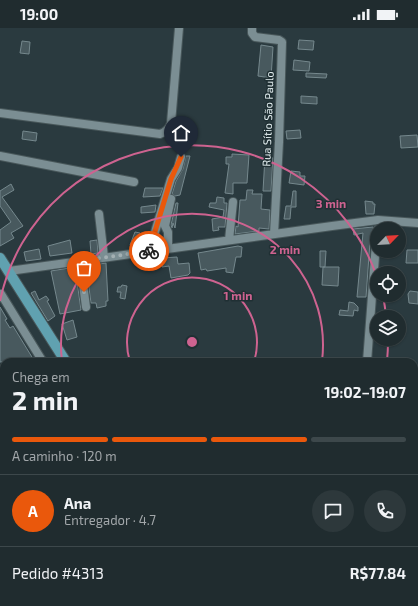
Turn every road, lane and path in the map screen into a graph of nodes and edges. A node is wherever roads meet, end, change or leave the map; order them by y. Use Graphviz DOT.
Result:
graph roads {
  1 [pos="178,28"];
  2 [pos="252,28"];
  3 [pos="0,113"];
  4 [pos="0,156"];
  5 [pos="181,157"];
  6 [pos="134,182"];
  7 [pos="171,199"];
  8 [pos="233,202"];
  9 [pos="99,214"];
  10 [pos="378,220"];
  11 [pos="418,223"];
  12 [pos="274,234"];
  13 [pos="230,240"];
  14 [pos="168,249"];
  15 [pos="149,252"];
  16 [pos="0,258"];
  17 [pos="104,258"];
  18 [pos="375,258"];
  19 [pos="80,261"];
  20 [pos="9,271"];
  21 [pos="1,294"];
  22 [pos="86,307"];
  23 [pos="40,358"];
  24 [pos="63,358"];
  25 [pos="367,358"];
  1 -- 3 [label="street"];
  2 -- 12 [label="street, Rua Sítio São Paulo"];
  4 -- 6 [label="street"];
  5 -- 15 [label="street"];
  7 -- 14 [label="street"];
  8 -- 13 [label="street"];
  9 -- 17 [label="street"];
  10 -- 11 [label="street"];
  10 -- 12 [label="street"];
  12 -- 13 [label="street"];
  13 -- 14 [label="street"];
  14 -- 15 [label="street"];
  15 -- 17 [label="street"];
  16 -- 20 [label="main road"];
  17 -- 19 [label="street"];
  18 -- 25 [label="street"];
  19 -- 20 [label="street"];
  19 -- 22 [label="street"];
  20 -- 24 [label="main road"];
  21 -- 23 [label="street"];
}
